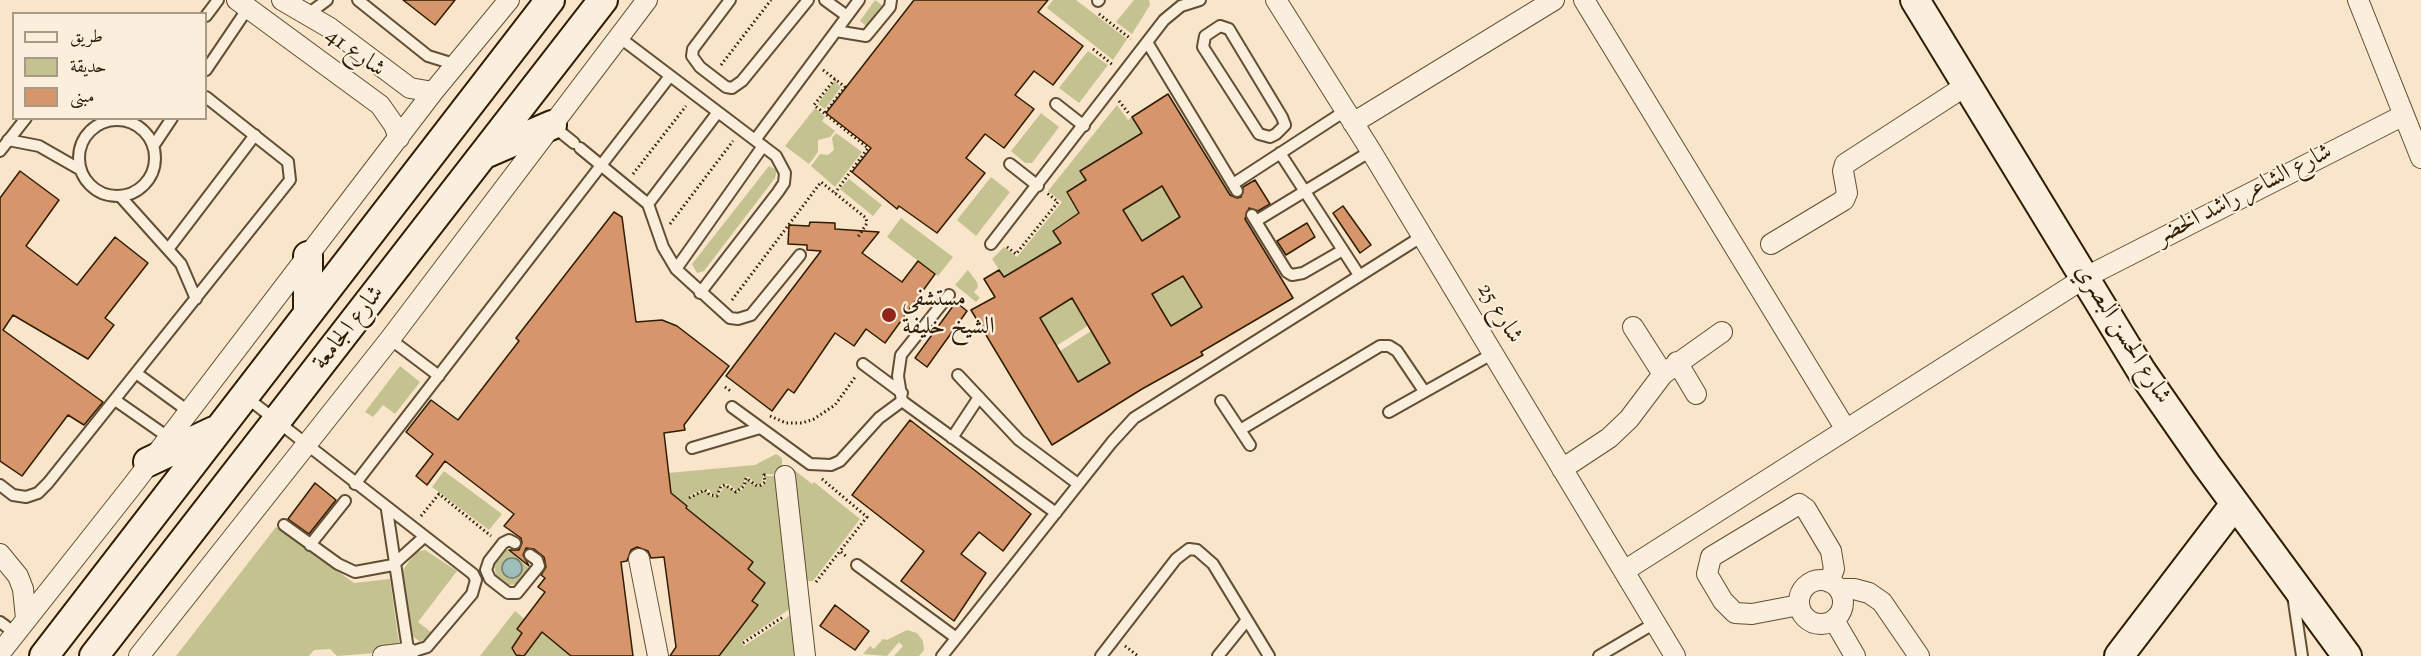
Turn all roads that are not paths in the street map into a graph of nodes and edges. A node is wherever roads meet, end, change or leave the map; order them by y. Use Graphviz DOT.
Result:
graph roads {
  1 [pos="218,0"];
  2 [pos="282,0"];
  3 [pos="327,0"];
  4 [pos="358,0"];
  5 [pos="509,0"];
  6 [pos="550,0"];
  7 [pos="603,0"];
  8 [pos="647,0"];
  9 [pos="730,0"];
  10 [pos="808,0"];
  11 [pos="825,0"];
  12 [pos="859,0"];
  13 [pos="891,0"];
  14 [pos="1200,0"];
  15 [pos="1276,0"];
  16 [pos="1554,0"];
  17 [pos="1584,0"];
  18 [pos="1915,0"];
  19 [pos="2358,0"];
  20 [pos="1180,2"];
  21 [pos="242,4"];
  22 [pos="308,14"];
  23 [pos="207,15"];
  24 [pos="847,16"];
  25 [pos="836,31"];
  26 [pos="619,37"];
  27 [pos="1145,45"];
  28 [pos="457,65"];
  29 [pos="207,68"];
  30 [pos="670,76"];
  31 [pos="1967,85"];
  32 [pos="433,92"];
  33 [pos="207,98"];
  34 [pos="1056,104"];
  35 [pos="718,112"];
  36 [pos="1349,117"];
  37 [pos="2411,119"];
  38 [pos="24,120"];
  39 [pos="116,120"];
  40 [pos="128,120"];
  41 [pos="171,120"];
  42 [pos="552,125"];
  43 [pos="1084,126"];
  44 [pos="1276,134"];
  45 [pos="255,135"];
  46 [pos="399,138"];
  47 [pos="8,140"];
  48 [pos="759,143"];
  49 [pos="154,146"];
  50 [pos="0,151"];
  51 [pos="1283,151"];
  52 [pos="1371,151"];
  53 [pos="485,153"];
  54 [pos="2421,158"];
  55 [pos="1010,164"];
  56 [pos="602,165"];
  57 [pos="81,170"];
  58 [pos="1038,186"];
  59 [pos="1305,191"];
  60 [pos="120,196"];
  61 [pos="648,204"];
  62 [pos="1421,237"];
  63 [pos="993,242"];
  64 [pos="1771,244"];
  65 [pos="169,248"];
  66 [pos="1343,250"];
  67 [pos="800,255"];
  68 [pos="308,256"];
  69 [pos="676,269"];
  70 [pos="1359,275"];
  71 [pos="2086,277"];
  72 [pos="700,293"];
  73 [pos="949,296"];
  74 [pos="195,299"];
  75 [pos="308,312"];
  76 [pos="1633,327"];
  77 [pos="1722,332"];
  78 [pos="390,339"];
  79 [pos="1492,354"];
  80 [pos="863,364"];
  81 [pos="1670,368"];
  82 [pos="136,373"];
  83 [pos="958,375"];
  84 [pos="439,376"];
  85 [pos="1424,391"];
  86 [pos="1695,394"];
  87 [pos="245,396"];
  88 [pos="902,397"];
  89 [pos="979,397"];
  90 [pos="115,400"];
  91 [pos="1221,401"];
  92 [pos="732,407"];
  93 [pos="188,411"];
  94 [pos="1389,412"];
  95 [pos="276,421"];
  96 [pos="760,428"];
  97 [pos="1845,428"];
  98 [pos="216,430"];
  99 [pos="1240,430"];
  100 [pos="168,437"];
  101 [pos="952,438"];
  102 [pos="306,443"];
  103 [pos="1250,445"];
  104 [pos="692,448"];
  105 [pos="148,462"];
  106 [pos="1562,469"];
  107 [pos="785,476"];
  108 [pos="355,484"];
  109 [pos="1078,484"];
  110 [pos="0,485"];
  111 [pos="345,501"];
  112 [pos="2235,504"];
  113 [pos="387,510"];
  114 [pos="1056,513"];
  115 [pos="284,525"];
  116 [pos="424,537"];
  117 [pos="515,543"];
  118 [pos="310,545"];
  119 [pos="0,554"];
  120 [pos="531,555"];
  121 [pos="639,559"];
  122 [pos="857,564"];
  123 [pos="393,565"];
  124 [pos="1624,571"];
  125 [pos="488,575"];
  126 [pos="476,580"];
  127 [pos="2290,580"];
  128 [pos="1834,585"];
  129 [pos="1798,605"];
  130 [pos="1247,620"];
  131 [pos="1834,620"];
  132 [pos="1655,623"];
  133 [pos="14,625"];
  134 [pos="118,625"];
  135 [pos="955,637"];
  136 [pos="0,653"];
  137 [pos="1105,654"];
  138 [pos="408,655"];
  139 [pos="44,656"];
  140 [pos="94,656"];
  141 [pos="116,656"];
  142 [pos="139,656"];
  143 [pos="383,656"];
  144 [pos="658,656"];
  145 [pos="806,656"];
  146 [pos="942,656"];
  147 [pos="1218,656"];
  148 [pos="1269,656"];
  149 [pos="1599,656"];
  150 [pos="1675,656"];
  151 [pos="1854,656"];
  152 [pos="1919,656"];
  153 [pos="2119,656"];
  154 [pos="2302,656"];
  155 [pos="2347,656"];
  1 -- 23 [label="lane"];
  2 -- 22 [label="street, شارع 41"];
  3 -- 22 [label="lane"];
  4 -- 28 [label="lane"];
  5 -- 28 [label="street"];
  6 -- 75 [label="main road, شارع الجامعة"];
  7 -- 53 [label="main road, شارع الجامعة"];
  8 -- 26 [label="street"];
  9 -- 10 [label="lane"];
  11 -- 24 [label="lane"];
  12 -- 24 [label="lane"];
  13 -- 25 [label="lane"];
  14 -- 20 [label="lane"];
  15 -- 36 [label="street, شارع 25"];
  16 -- 36 [label="street"];
  17 -- 97 [label="street"];
  18 -- 31 [label="main road, شارع الحسن البصري"];
  19 -- 37 [label="street"];
  20 -- 27 [label="lane"];
  21 -- 29 [label="lane"];
  21 -- 46 [label="street, شارع 41"];
  22 -- 32 [label="street, شارع 41"];
  24 -- 25 [label="lane"];
  25 -- 48 [label="lane"];
  26 -- 30 [label="lane"];
  26 -- 42 [label="street"];
  27 -- 43 [label="lane"];
  27 -- 51 [label="lane"];
  28 -- 32 [label="street"];
  30 -- 35 [label="lane"];
  30 -- 56 [label="lane"];
  31 -- 64 [label="street"];
  31 -- 71 [label="main road, شارع الحسن البصري"];
  32 -- 46 [label="street"];
  33 -- 45 [label="lane"];
  34 -- 43 [label="lane"];
  35 -- 48 [label="lane"];
  35 -- 61 [label="lane"];
  36 -- 51 [label="lane"];
  36 -- 52 [label="street, شارع 25"];
  37 -- 54 [label="street"];
  37 -- 71 [label="street, شارع الشاعر راشد الخضر"];
  38 -- 47 [label="lane"];
  39 -- 57 [label="lane"];
  40 -- 49 [label="lane"];
  41 -- 49 [label="lane"];
  42 -- 53 [label="main road"];
  42 -- 56 [label="lane"];
  42 -- 78 [label="street"];
  43 -- 58 [label="lane"];
  44 -- 44 [label="lane"];
  44 -- 51 [label="lane"];
  45 -- 65 [label="lane"];
  45 -- 74 [label="lane"];
  46 -- 68 [label="street"];
  47 -- 50 [label="lane"];
  47 -- 57 [label="lane"];
  48 -- 69 [label="lane"];
  48 -- 72 [label="lane"];
  49 -- 60 [label="lane"];
  51 -- 59 [label="lane"];
  52 -- 59 [label="lane"];
  52 -- 62 [label="street, شارع 25"];
  53 -- 95 [label="main road, شارع الجامعة"];
  55 -- 58 [label="lane"];
  56 -- 61 [label="lane"];
  56 -- 84 [label="lane"];
  57 -- 60 [label="lane"];
  58 -- 63 [label="lane"];
  59 -- 66 [label="lane"];
  59 -- 66 [label="lane"];
  60 -- 65 [label="lane"];
  61 -- 69 [label="lane"];
  62 -- 70 [label="lane"];
  62 -- 79 [label="street, شارع 25"];
  65 -- 74 [label="lane"];
  66 -- 70 [label="lane"];
  67 -- 72 [label="lane"];
  68 -- 75 [label="main road"];
  68 -- 93 [label="street"];
  69 -- 72 [label="lane"];
  70 -- 109 [label="lane"];
  71 -- 97 [label="street, شارع الشاعر راشد الخضر"];
  71 -- 112 [label="main road, شارع الحسن البصري"];
  73 -- 88 [label="lane"];
  74 -- 82 [label="lane"];
  75 -- 87 [label="main road, شارع الجامعة"];
  76 -- 81 [label="street"];
  77 -- 81 [label="street"];
  78 -- 84 [label="lane"];
  78 -- 102 [label="street"];
  79 -- 85 [label="lane"];
  79 -- 106 [label="street, شارع 25"];
  80 -- 88 [label="lane"];
  81 -- 86 [label="street"];
  81 -- 106 [label="street"];
  82 -- 90 [label="lane"];
  82 -- 93 [label="lane"];
  83 -- 89 [label="lane"];
  84 -- 108 [label="lane"];
  85 -- 94 [label="lane"];
  85 -- 99 [label="lane"];
  87 -- 95 [label="lane"];
  87 -- 98 [label="main road, شارع الجامعة"];
  88 -- 96 [label="lane"];
  88 -- 101 [label="lane"];
  89 -- 101 [label="lane"];
  89 -- 109 [label="lane"];
  90 -- 100 [label="lane"];
  90 -- 110 [label="lane"];
  91 -- 99 [label="lane"];
  92 -- 96 [label="lane"];
  93 -- 100 [label="street"];
  95 -- 102 [label="lane"];
  95 -- 134 [label="main road, شارع الجامعة"];
  96 -- 104 [label="lane"];
  97 -- 124 [label="street, شارع الشاعر راشد الخضر"];
  98 -- 105 [label="main road"];
  98 -- 139 [label="main road, شارع الجامعة"];
  99 -- 103 [label="lane"];
  100 -- 105 [label="street"];
  101 -- 114 [label="lane"];
  102 -- 108 [label="lane"];
  102 -- 142 [label="street"];
  105 -- 133 [label="street"];
  106 -- 124 [label="street, شارع 25"];
  107 -- 145 [label="street"];
  108 -- 113 [label="lane"];
  109 -- 114 [label="lane"];
  111 -- 118 [label="lane"];
  112 -- 127 [label="main road, شارع الحسن البصري"];
  112 -- 153 [label="main road"];
  113 -- 116 [label="lane"];
  113 -- 123 [label="lane"];
  114 -- 135 [label="lane"];
  115 -- 118 [label="lane"];
  116 -- 123 [label="lane"];
  116 -- 126 [label="lane"];
  117 -- 125 [label="lane"];
  118 -- 123 [label="lane"];
  119 -- 133 [label="street"];
  120 -- 125 [label="lane"];
  121 -- 144 [label="street"];
  122 -- 135 [label="lane"];
  123 -- 138 [label="lane"];
  124 -- 132 [label="street, شارع 25"];
  125 -- 126 [label="lane"];
  126 -- 138 [label="lane"];
  127 -- 154 [label="lane"];
  127 -- 155 [label="main road, شارع الحسن البصري"];
  128 -- 129 [label="street"];
  128 -- 129 [label="street"];
  128 -- 131 [label="street"];
  128 -- 152 [label="street"];
  129 -- 131 [label="street"];
  130 -- 137 [label="lane"];
  130 -- 147 [label="lane"];
  130 -- 148 [label="lane"];
  131 -- 151 [label="street"];
  132 -- 149 [label="lane"];
  132 -- 150 [label="street, شارع 25"];
  133 -- 136 [label="street"];
  134 -- 140 [label="main road, شارع الجامعة"];
  134 -- 141 [label="main road"];
  135 -- 146 [label="lane"];
  138 -- 143 [label="street"];
}
